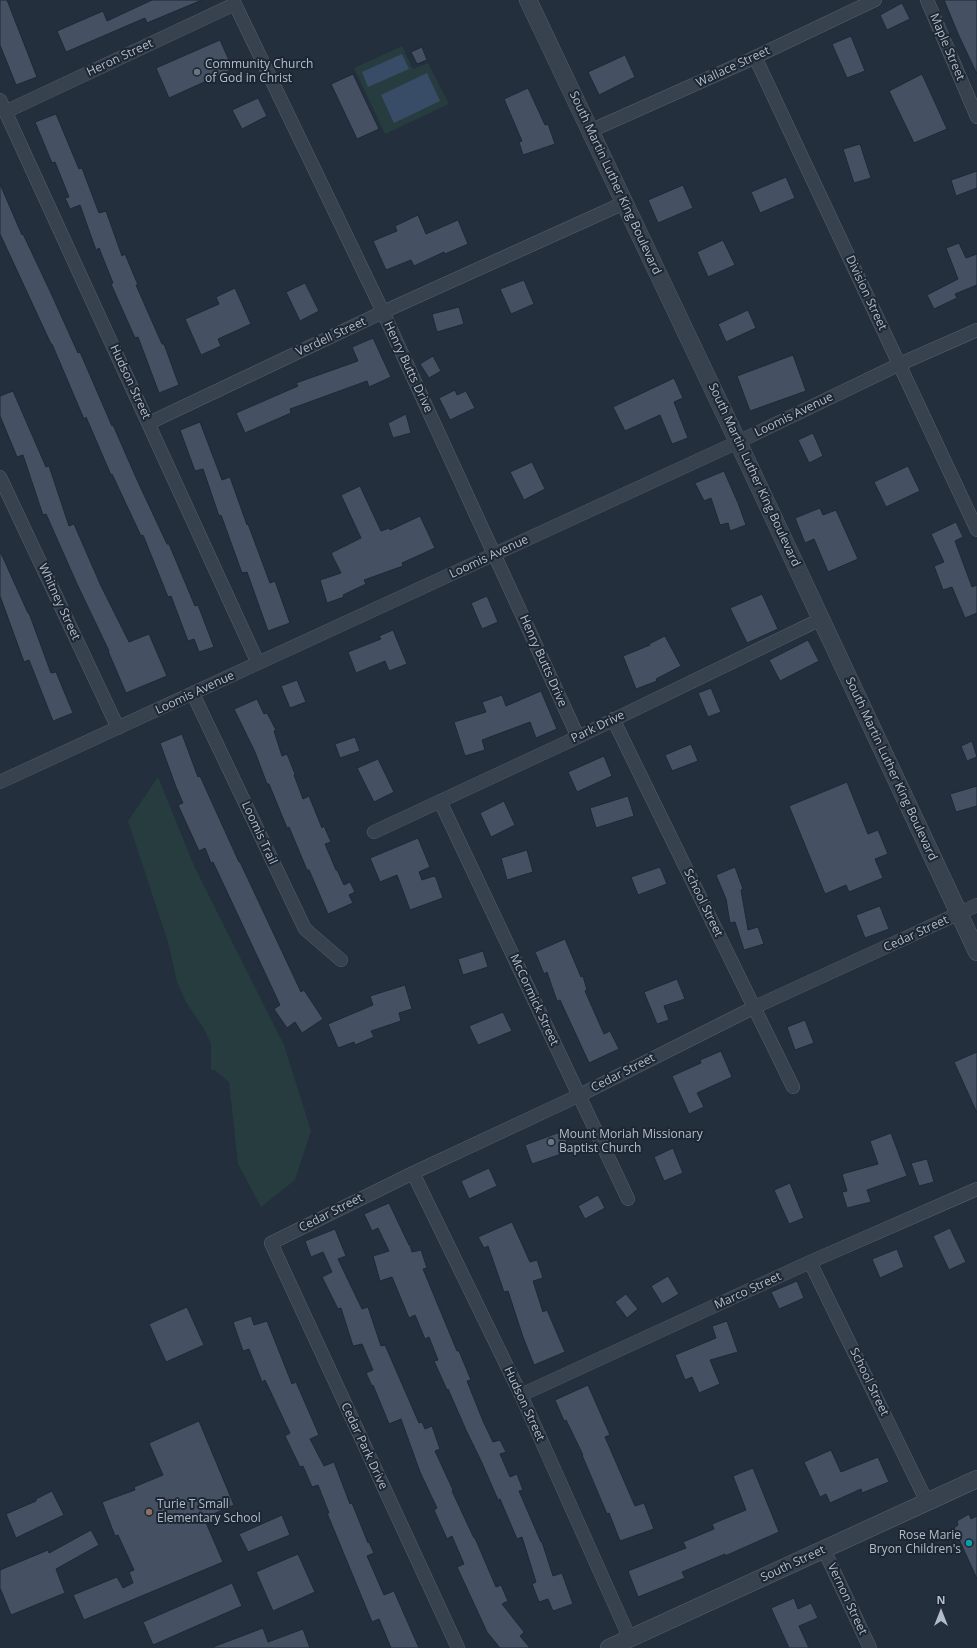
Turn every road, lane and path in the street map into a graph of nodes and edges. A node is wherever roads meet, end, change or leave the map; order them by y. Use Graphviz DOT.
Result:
graph roads {
  1 [pos="528,0"];
  2 [pos="875,0"];
  3 [pos="927,0"];
  4 [pos="234,2"];
  5 [pos="755,57"];
  6 [pos="3,106"];
  7 [pos="977,117"];
  8 [pos="590,131"];
  9 [pos="624,202"];
  10 [pos="383,312"];
  11 [pos="977,330"];
  12 [pos="900,364"];
  13 [pos="149,423"];
  14 [pos="738,442"];
  15 [pos="0,477"];
  16 [pos="977,530"];
  17 [pos="495,555"];
  18 [pos="821,619"];
  19 [pos="258,664"];
  20 [pos="193,694"];
  21 [pos="613,719"];
  22 [pos="118,728"];
  23 [pos="578,737"];
  24 [pos="0,782"];
  25 [pos="440,801"];
  26 [pos="374,832"];
  27 [pos="977,905"];
  28 [pos="959,914"];
  29 [pos="977,952"];
  30 [pos="341,960"];
  31 [pos="754,1007"];
  32 [pos="793,1087"];
  33 [pos="580,1095"];
  34 [pos="413,1173"];
  35 [pos="977,1189"];
  36 [pos="628,1199"];
  37 [pos="271,1244"];
  38 [pos="810,1262"];
  39 [pos="521,1395"];
  40 [pos="977,1479"];
  41 [pos="927,1502"];
  42 [pos="824,1550"];
  43 [pos="630,1639"];
  44 [pos="458,1648"];
  45 [pos="609,1648"];
  46 [pos="870,1648"];
  1 -- 8 [label="street, South Martin Luther King Boulevard"];
  2 -- 5 [label="street, Wallace Street"];
  3 -- 7 [label="street, Maple Street"];
  4 -- 6 [label="street, Heron Street"];
  4 -- 10 [label="street, Henry Butts Drive"];
  5 -- 8 [label="street, Wallace Street"];
  5 -- 12 [label="street, Division Street"];
  6 -- 13 [label="street, Hudson Street"];
  8 -- 9 [label="street, South Martin Luther King Boulevard"];
  9 -- 10 [label="street, Verdell Street"];
  9 -- 14 [label="street, South Martin Luther King Boulevard"];
  10 -- 13 [label="street, Verdell Street"];
  10 -- 17 [label="street, Henry Butts Drive"];
  11 -- 12 [label="street, Loomis Avenue"];
  12 -- 14 [label="street, Loomis Avenue"];
  12 -- 16 [label="street, Division Street"];
  13 -- 19 [label="street, Hudson Street"];
  14 -- 17 [label="street, Loomis Avenue"];
  14 -- 18 [label="street, South Martin Luther King Boulevard"];
  15 -- 22 [label="street, Whitney Street"];
  17 -- 19 [label="street, Loomis Avenue"];
  17 -- 23 [label="street, Henry Butts Drive"];
  18 -- 21 [label="street, Park Drive"];
  18 -- 28 [label="street, South Martin Luther King Boulevard"];
  19 -- 20 [label="street, Loomis Avenue"];
  20 -- 22 [label="street, Loomis Avenue"];
  20 -- 30 [label="street, Loomis Trail"];
  21 -- 23 [label="street, Park Drive"];
  21 -- 31 [label="street, School Street"];
  22 -- 24 [label="street, Loomis Avenue"];
  23 -- 25 [label="street, Park Drive"];
  25 -- 26 [label="street, Park Drive"];
  25 -- 33 [label="street, McCormick Street"];
  27 -- 28 [label="street, Cedar Street"];
  28 -- 29 [label="street, South Martin Luther King Boulevard"];
  28 -- 31 [label="street, Cedar Street"];
  31 -- 32 [label="street, School Street"];
  31 -- 33 [label="street, Cedar Street"];
  33 -- 34 [label="street, Cedar Street"];
  33 -- 36 [label="street, McCormick Street"];
  34 -- 37 [label="street, Cedar Street"];
  34 -- 39 [label="street, Hudson Street"];
  35 -- 38 [label="street, Marco Street"];
  37 -- 44 [label="street, Cedar Park Drive"];
  38 -- 39 [label="street, Marco Street"];
  38 -- 41 [label="street, School Street"];
  39 -- 43 [label="street, Hudson Street"];
  40 -- 41 [label="street, South Street"];
  41 -- 42 [label="street, South Street"];
  42 -- 43 [label="street, South Street"];
  42 -- 46 [label="street, Vernon Street"];
  43 -- 45 [label="street, South Street"];
}
